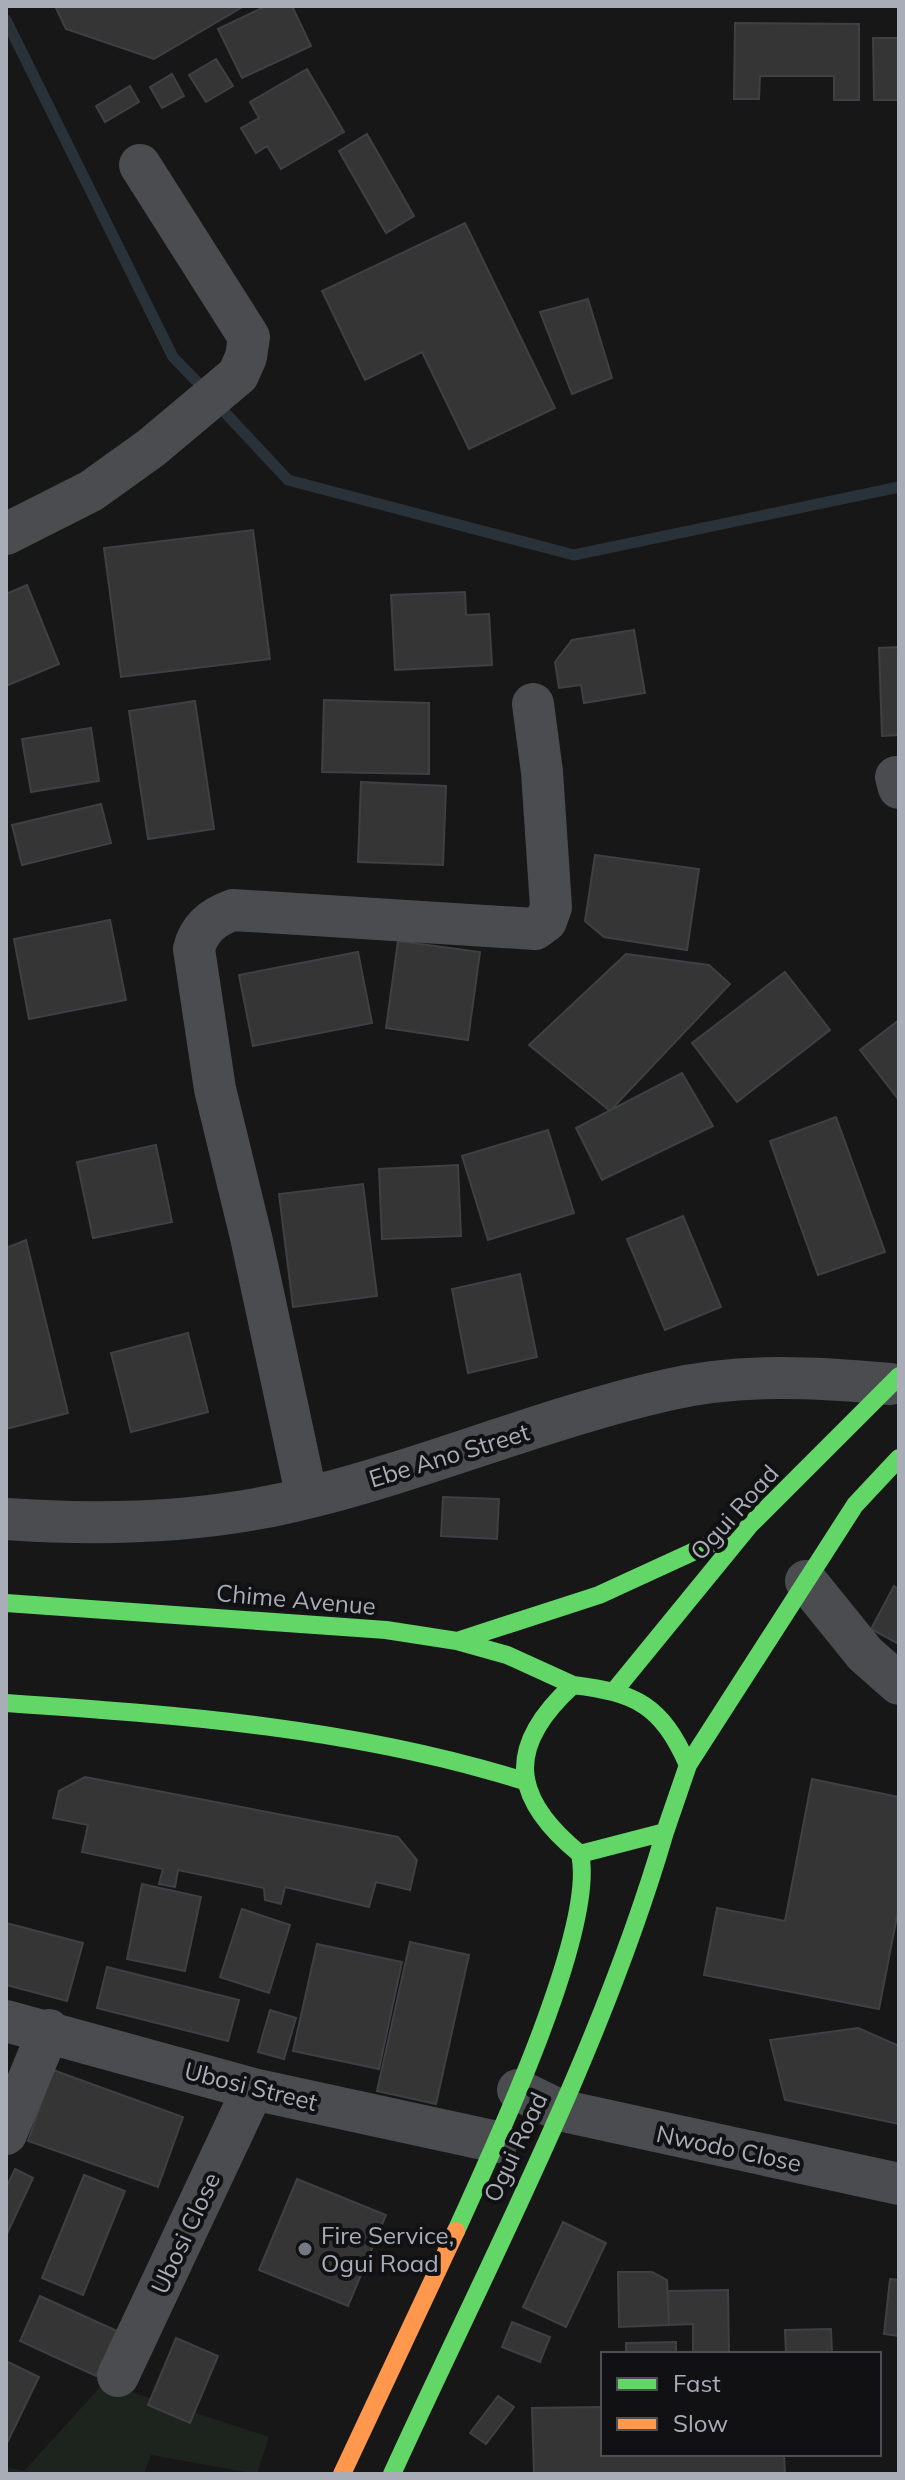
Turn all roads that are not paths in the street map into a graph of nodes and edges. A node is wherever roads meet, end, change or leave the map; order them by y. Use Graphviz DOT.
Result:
graph roads {
  1 [pos="140,165"];
  2 [pos="6,534"];
  3 [pos="533,704"];
  4 [pos="894,1380"];
  5 [pos="899,1458"];
  6 [pos="307,1498"];
  7 [pos="6,1519"];
  8 [pos="749,1526"];
  9 [pos="806,1581"];
  10 [pos="6,1603"];
  11 [pos="457,1641"];
  12 [pos="899,1684"];
  13 [pos="573,1685"];
  14 [pos="615,1690"];
  15 [pos="6,1703"];
  16 [pos="688,1765"];
  17 [pos="524,1781"];
  18 [pos="665,1832"];
  19 [pos="580,1854"];
  20 [pos="6,2021"];
  21 [pos="49,2030"];
  22 [pos="253,2089"];
  23 [pos="518,2090"];
  24 [pos="559,2110"];
  25 [pos="6,2134"];
  26 [pos="497,2142"];
  27 [pos="899,2184"];
  28 [pos="118,2376"];
  29 [pos="342,2474"];
  30 [pos="392,2474"];
  1 -- 2 [label="street"];
  3 -- 6 [label="street"];
  4 -- 6 [label="street, Ebe Ano Street"];
  4 -- 8 [label="main road, Ogui Road"];
  5 -- 9 [label="main road"];
  6 -- 7 [label="street, Ebe Ano Street"];
  8 -- 11 [label="main road"];
  8 -- 14 [label="main road, Ogui Road"];
  9 -- 12 [label="street"];
  9 -- 16 [label="main road"];
  10 -- 11 [label="main road, Chime Avenue"];
  11 -- 13 [label="main road, Chime Avenue"];
  13 -- 14 [label="main road"];
  13 -- 17 [label="main road"];
  14 -- 16 [label="main road"];
  15 -- 17 [label="main road"];
  16 -- 18 [label="main road"];
  17 -- 19 [label="main road"];
  18 -- 19 [label="main road"];
  18 -- 24 [label="main road, Ogui Road"];
  19 -- 23 [label="main road, Ogui Road"];
  20 -- 21 [label="street, Ubosi Street"];
  21 -- 22 [label="street, Ubosi Street"];
  21 -- 25 [label="street"];
  22 -- 26 [label="street, Ubosi Street"];
  22 -- 28 [label="street, Ubosi Close"];
  23 -- 24 [label="street, Nwodo Close"];
  23 -- 26 [label="main road, Ogui Road"];
  24 -- 27 [label="street, Nwodo Close"];
  24 -- 30 [label="main road, Ogui Road"];
  26 -- 29 [label="main road, Ogui Road"];
}
